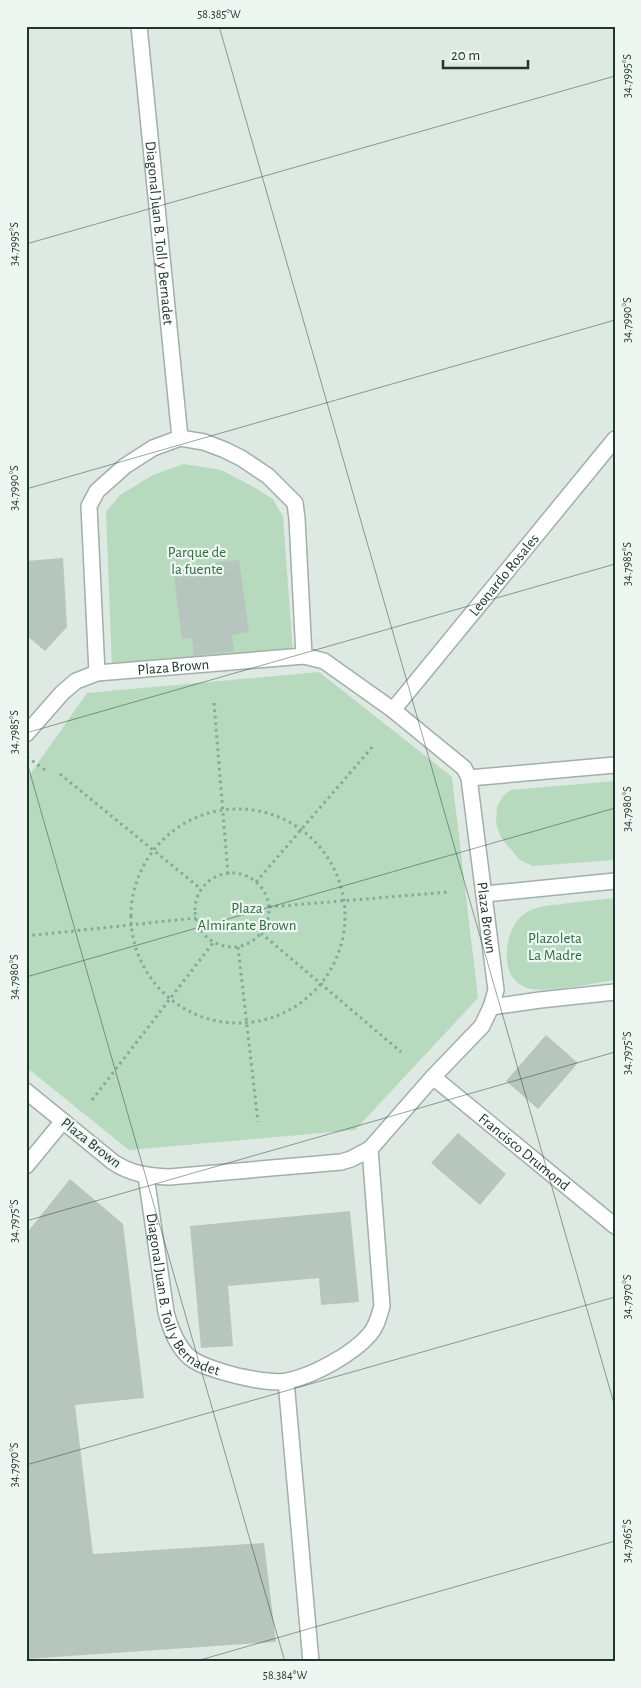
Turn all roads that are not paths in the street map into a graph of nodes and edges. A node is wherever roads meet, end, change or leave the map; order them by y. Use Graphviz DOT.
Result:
graph roads {
  1 [pos="139,26"];
  2 [pos="180,438"];
  3 [pos="615,439"];
  4 [pos="304,656"];
  5 [pos="97,674"];
  6 [pos="393,710"];
  7 [pos="26,734"];
  8 [pos="615,765"];
  9 [pos="469,778"];
  10 [pos="615,881"];
  11 [pos="485,894"];
  12 [pos="615,992"];
  13 [pos="491,1007"];
  14 [pos="433,1077"];
  15 [pos="26,1091"];
  16 [pos="63,1121"];
  17 [pos="370,1148"];
  18 [pos="26,1166"];
  19 [pos="146,1176"];
  20 [pos="615,1226"];
  21 [pos="286,1381"];
  22 [pos="311,1662"];
  1 -- 2 [label="street, Diagonal Juan B. Toll y Bernadet"];
  2 -- 4 [label="street"];
  2 -- 5 [label="street"];
  3 -- 6 [label="street, Leonardo Rosales"];
  4 -- 5 [label="street, Plaza Brown"];
  4 -- 6 [label="street, Plaza Brown"];
  5 -- 7 [label="street, Plaza Brown"];
  6 -- 9 [label="street, Plaza Brown"];
  8 -- 9 [label="street"];
  9 -- 11 [label="street, Plaza Brown"];
  10 -- 11 [label="street"];
  11 -- 13 [label="street, Plaza Brown"];
  12 -- 13 [label="street"];
  13 -- 14 [label="street, Plaza Brown"];
  14 -- 17 [label="street, Plaza Brown"];
  14 -- 20 [label="street, Francisco Drumond"];
  15 -- 16 [label="street, Plaza Brown"];
  16 -- 18 [label="street"];
  16 -- 19 [label="street, Plaza Brown"];
  17 -- 19 [label="street, Plaza Brown"];
  17 -- 21 [label="street, Diagonal Juan B. Toll y Bernadet"];
  19 -- 21 [label="street, Diagonal Juan B. Toll y Bernadet"];
  21 -- 22 [label="street"];
}
